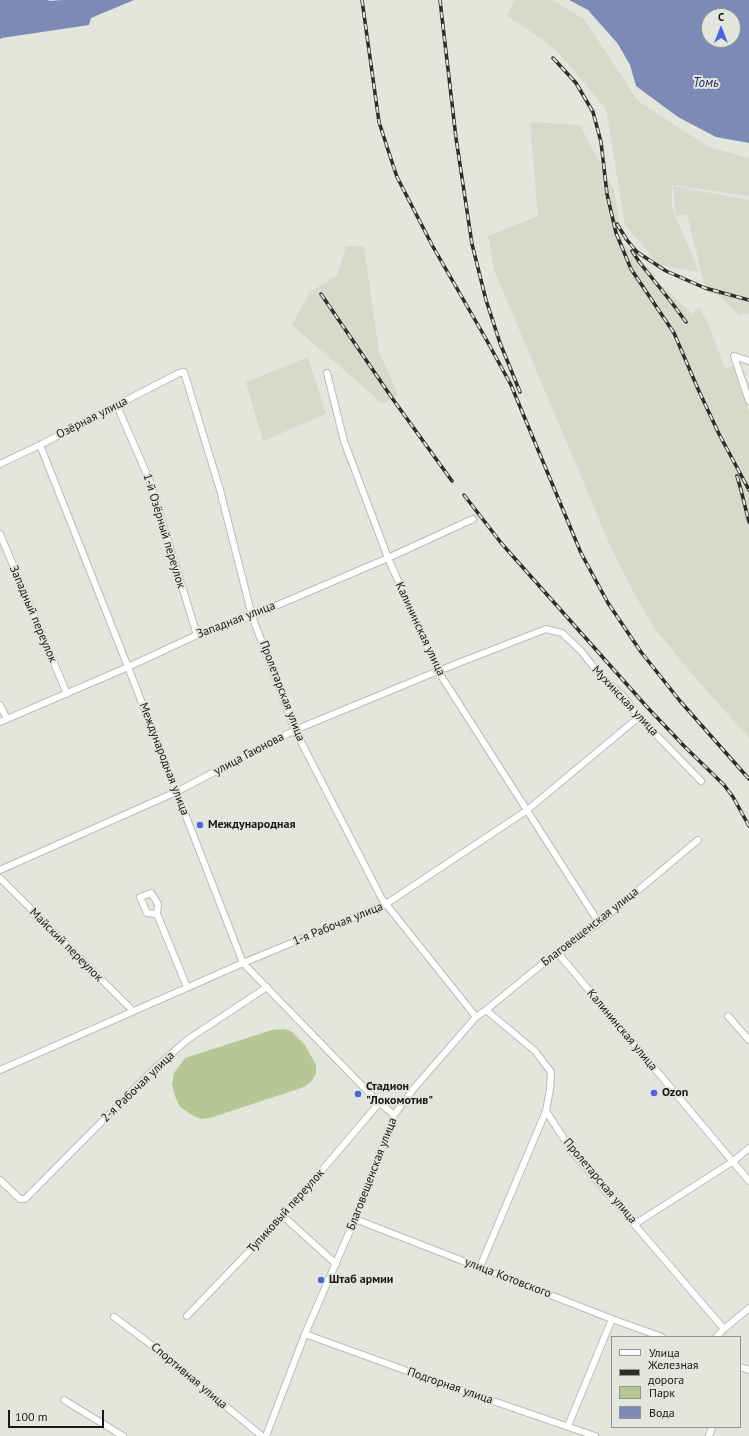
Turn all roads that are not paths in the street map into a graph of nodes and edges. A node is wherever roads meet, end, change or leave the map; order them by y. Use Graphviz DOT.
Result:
graph roads {
  1 [pos="749,361"];
  2 [pos="184,372"];
  3 [pos="327,373"];
  4 [pos="749,401"];
  5 [pos="117,406"];
  6 [pos="40,445"];
  7 [pos="0,464"];
  8 [pos="473,519"];
  9 [pos="0,534"];
  10 [pos="388,558"];
  11 [pos="252,616"];
  12 [pos="546,629"];
  13 [pos="196,635"];
  14 [pos="128,667"];
  15 [pos="438,671"];
  16 [pos="68,694"];
  17 [pos="0,705"];
  18 [pos="639,716"];
  19 [pos="7,719"];
  20 [pos="0,722"];
  21 [pos="295,730"];
  22 [pos="701,781"];
  23 [pos="176,792"];
  24 [pos="526,811"];
  25 [pos="698,840"];
  26 [pos="0,870"];
  27 [pos="0,878"];
  28 [pos="386,904"];
  29 [pos="157,914"];
  30 [pos="599,923"];
  31 [pos="557,952"];
  32 [pos="243,963"];
  33 [pos="187,987"];
  34 [pos="267,987"];
  35 [pos="486,1010"];
  36 [pos="133,1011"];
  37 [pos="728,1016"];
  38 [pos="476,1017"];
  39 [pos="749,1040"];
  40 [pos="0,1070"];
  41 [pos="380,1102"];
  42 [pos="546,1111"];
  43 [pos="394,1115"];
  44 [pos="749,1148"];
  45 [pos="732,1162"];
  46 [pos="0,1180"];
  47 [pos="749,1181"];
  48 [pos="283,1216"];
  49 [pos="355,1219"];
  50 [pos="635,1224"];
  51 [pos="336,1264"];
  52 [pos="480,1267"];
  53 [pos="749,1308"];
  54 [pos="187,1316"];
  55 [pos="114,1317"];
  56 [pos="612,1319"];
  57 [pos="724,1329"];
  58 [pos="306,1334"];
  59 [pos="659,1336"];
  60 [pos="717,1336"];
  61 [pos="64,1400"];
  62 [pos="568,1426"];
  63 [pos="124,1436"];
  64 [pos="262,1436"];
  65 [pos="266,1436"];
  66 [pos="595,1436"];
  1 -- 4 [label="street"];
  2 -- 5 [label="street, Озёрная улица"];
  2 -- 11 [label="street, Пролетарская улица"];
  3 -- 10 [label="street, Калининская улица"];
  5 -- 6 [label="street, Озёрная улица"];
  5 -- 13 [label="street, 1-й Озёрный переулок"];
  6 -- 7 [label="street, Озёрная улица"];
  6 -- 14 [label="street, Международная улица"];
  8 -- 10 [label="street, Западная улица"];
  9 -- 16 [label="street, Западный переулок"];
  10 -- 11 [label="street, Западная улица"];
  10 -- 15 [label="street, Калининская улица"];
  11 -- 13 [label="street, Западная улица"];
  11 -- 21 [label="street, Пролетарская улица"];
  12 -- 15 [label="street, улица Гаюнова"];
  12 -- 18 [label="street, Мухинская улица"];
  13 -- 14 [label="street, Западная улица"];
  14 -- 16 [label="street, Западная улица"];
  14 -- 23 [label="street, Международная улица"];
  15 -- 21 [label="street, улица Гаюнова"];
  15 -- 24 [label="street, Калининская улица"];
  16 -- 19 [label="street, Западная улица"];
  17 -- 19 [label="street"];
  18 -- 22 [label="street, Мухинская улица"];
  18 -- 24 [label="street, 1-я Рабочая улица"];
  19 -- 20 [label="street, Западная улица"];
  21 -- 23 [label="street, улица Гаюнова"];
  21 -- 28 [label="street, Пролетарская улица"];
  23 -- 26 [label="street, улица Гаюнова"];
  23 -- 32 [label="street, Международная улица"];
  24 -- 28 [label="street, 1-я Рабочая улица"];
  24 -- 30 [label="street, Калининская улица"];
  25 -- 30 [label="street, Благовещенская улица"];
  27 -- 36 [label="street, Майский переулок"];
  28 -- 32 [label="street, 1-я Рабочая улица"];
  28 -- 38 [label="street, Пролетарская улица"];
  29 -- 33 [label="street"];
  30 -- 31 [label="street, Благовещенская улица"];
  31 -- 35 [label="street, Благовещенская улица"];
  31 -- 45 [label="street, Калининская улица"];
  32 -- 33 [label="street, 1-я Рабочая улица"];
  32 -- 34 [label="street, Международная улица"];
  33 -- 36 [label="street, 1-я Рабочая улица"];
  34 -- 41 [label="street, Международная улица"];
  34 -- 46 [label="street, 2-я Рабочая улица"];
  35 -- 38 [label="street, Благовещенская улица"];
  35 -- 42 [label="street"];
  36 -- 40 [label="street, 1-я Рабочая улица"];
  37 -- 39 [label="street"];
  38 -- 43 [label="street, Благовещенская улица"];
  41 -- 43 [label="street, Международная улица"];
  41 -- 48 [label="street, Тупиковый переулок"];
  42 -- 50 [label="street, Пролетарская улица"];
  42 -- 52 [label="street"];
  43 -- 49 [label="street, Благовещенская улица"];
  44 -- 45 [label="street"];
  45 -- 47 [label="street, Калининская улица"];
  45 -- 50 [label="street"];
  48 -- 51 [label="street"];
  48 -- 54 [label="street, Тупиковый переулок"];
  49 -- 51 [label="street, Благовещенская улица"];
  49 -- 52 [label="street, улица Котовского"];
  50 -- 57 [label="street, Пролетарская улица"];
  51 -- 58 [label="street, Благовещенская улица"];
  52 -- 56 [label="street, улица Котовского"];
  53 -- 57 [label="street"];
  55 -- 64 [label="street, Спортивная улица"];
  56 -- 59 [label="street, улица Котовского"];
  56 -- 62 [label="street"];
  57 -- 60 [label="street"];
  58 -- 62 [label="street, Подгорная улица"];
  58 -- 65 [label="street, Благовещенская улица"];
  61 -- 63 [label="street"];
  62 -- 66 [label="street, Подгорная улица"];
}
